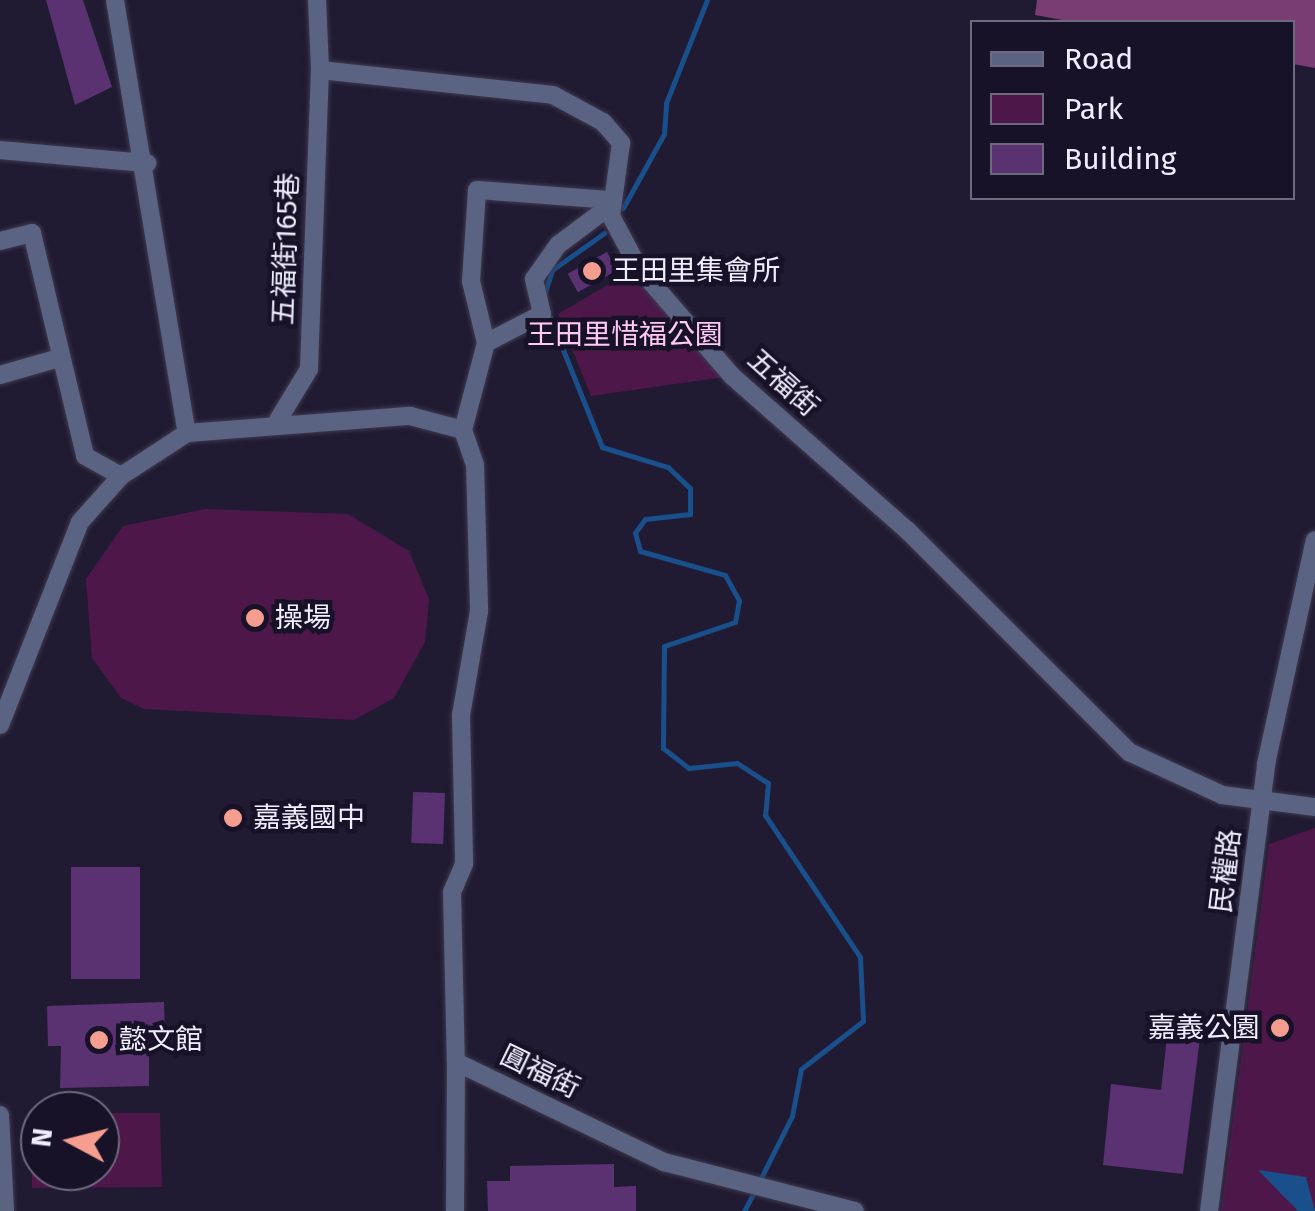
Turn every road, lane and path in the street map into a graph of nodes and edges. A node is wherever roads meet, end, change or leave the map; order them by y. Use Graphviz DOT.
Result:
graph roads {
  1 [pos="115,0"];
  2 [pos="317,0"];
  3 [pos="320,70"];
  4 [pos="0,150"];
  5 [pos="147,163"];
  6 [pos="610,203"];
  7 [pos="0,241"];
  8 [pos="486,343"];
  9 [pos="59,358"];
  10 [pos="0,374"];
  11 [pos="278,420"];
  12 [pos="463,430"];
  13 [pos="187,434"];
  14 [pos="121,476"];
  15 [pos="1315,540"];
  16 [pos="0,726"];
  17 [pos="1262,805"];
  18 [pos="1315,807"];
  19 [pos="456,1062"];
  20 [pos="0,1115"];
  21 [pos="5,1211"];
  22 [pos="454,1211"];
  23 [pos="855,1211"];
  24 [pos="1209,1211"];
  1 -- 5 [label="street"];
  2 -- 3 [label="street"];
  3 -- 6 [label="street"];
  3 -- 11 [label="street, 五福街165巷"];
  4 -- 5 [label="street"];
  5 -- 13 [label="street"];
  6 -- 8 [label="street"];
  6 -- 8 [label="street"];
  6 -- 17 [label="street, 五福街"];
  7 -- 9 [label="street"];
  8 -- 12 [label="street"];
  9 -- 10 [label="street"];
  9 -- 14 [label="street"];
  11 -- 12 [label="street"];
  11 -- 13 [label="street"];
  12 -- 19 [label="street"];
  13 -- 14 [label="street"];
  14 -- 16 [label="street"];
  15 -- 17 [label="street, 民權路"];
  17 -- 18 [label="street, 五福街"];
  17 -- 24 [label="street, 民權路"];
  19 -- 22 [label="street, 圓福街"];
  19 -- 23 [label="street, 圓福街"];
  20 -- 21 [label="street"];
}
